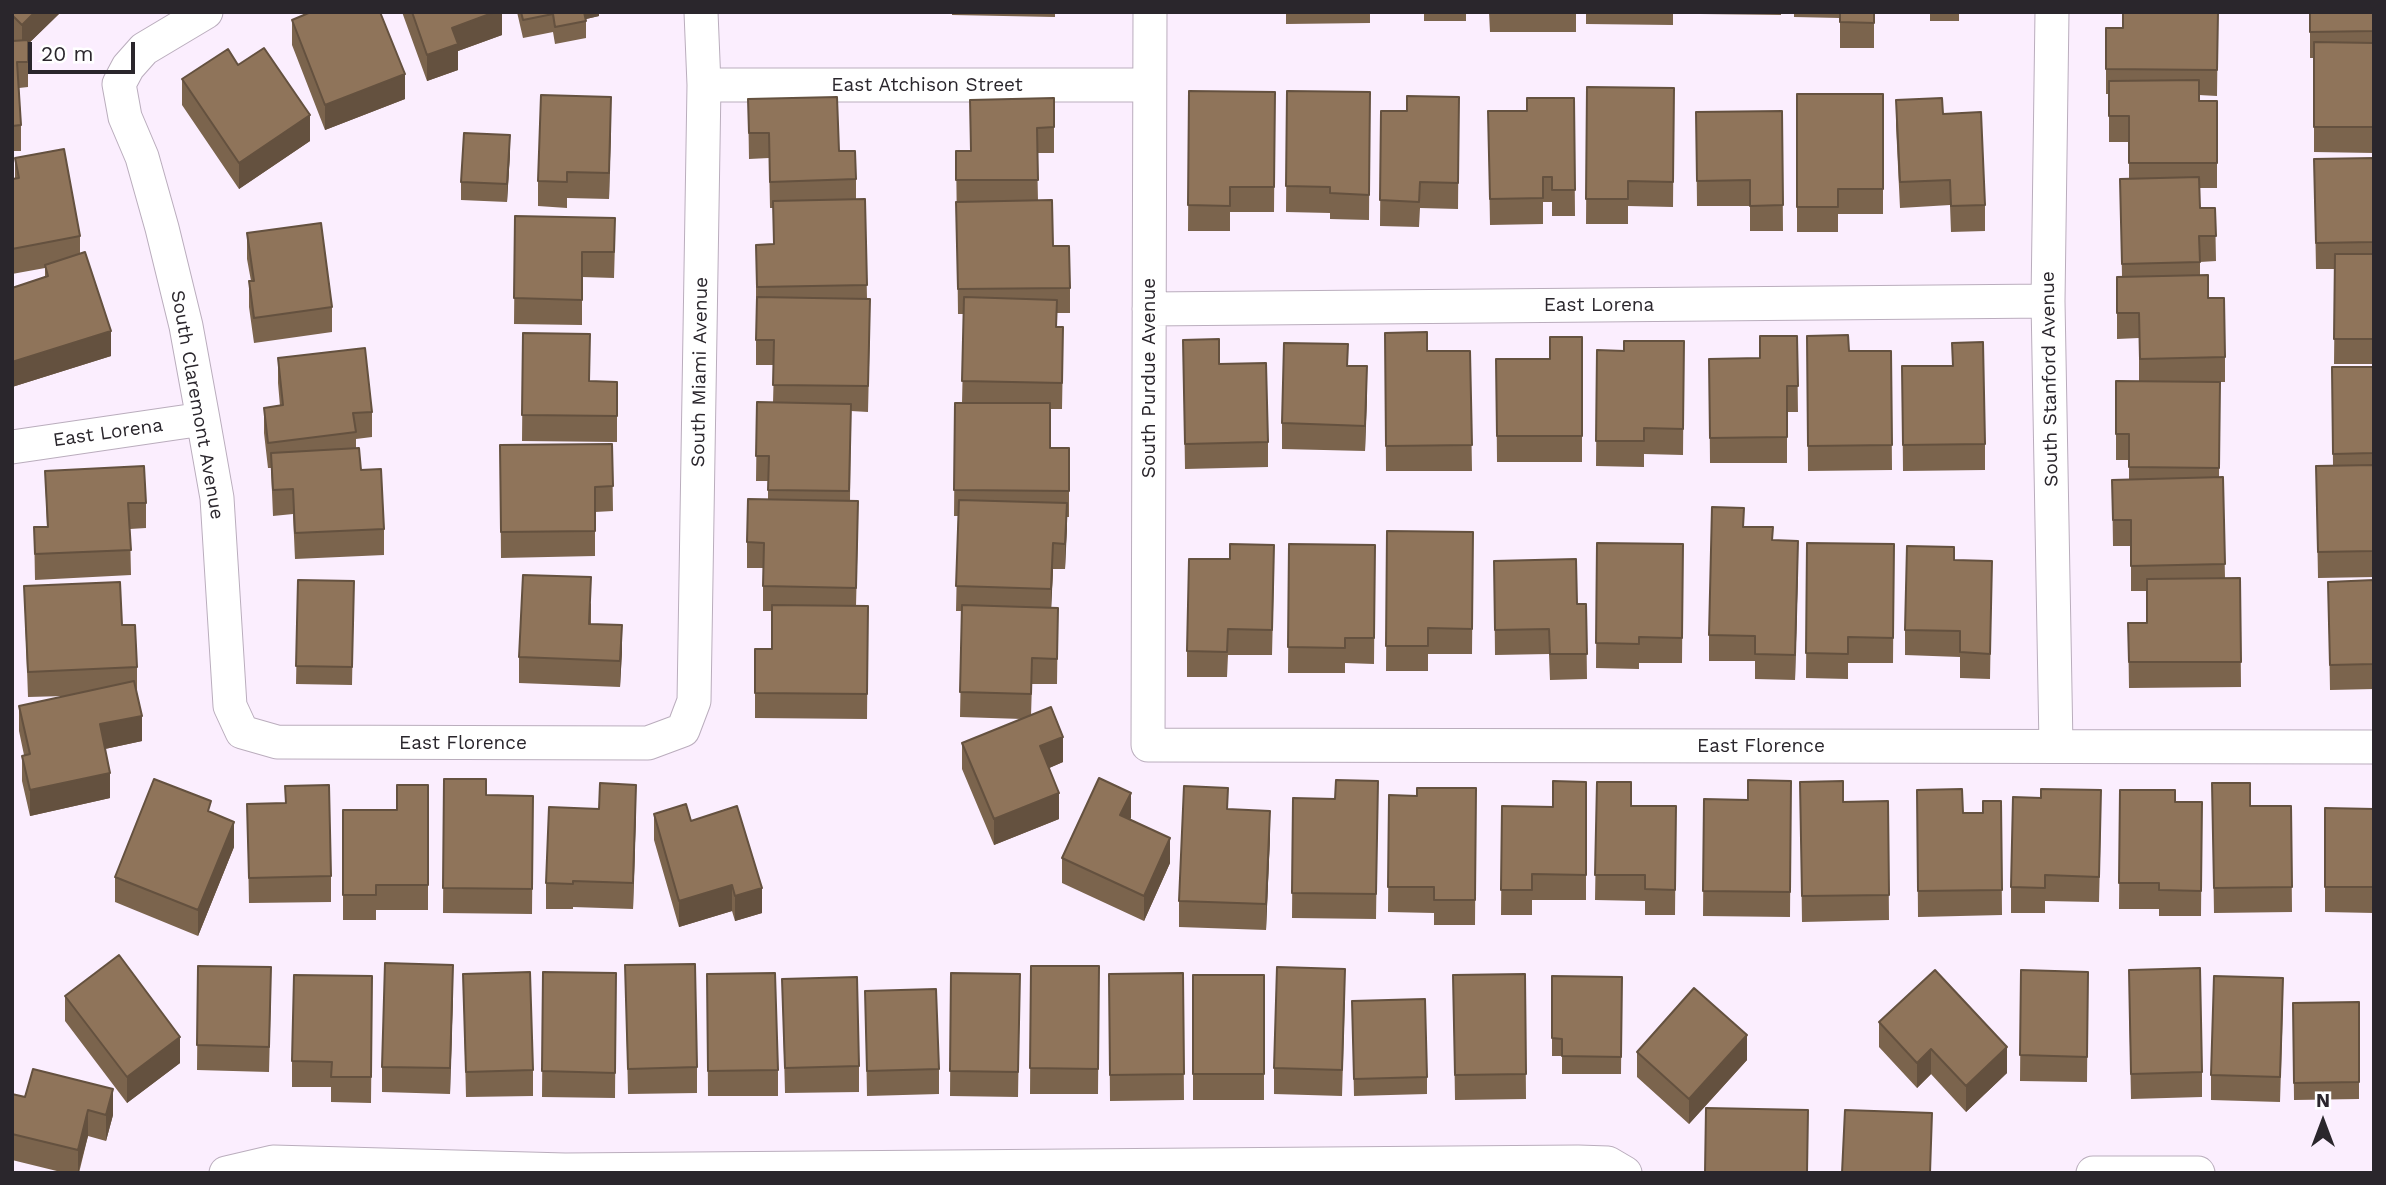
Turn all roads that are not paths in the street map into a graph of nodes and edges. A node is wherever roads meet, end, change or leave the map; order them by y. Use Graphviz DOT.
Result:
graph roads {
  1 [pos="206,12"];
  2 [pos="701,12"];
  3 [pos="1150,12"];
  4 [pos="2052,12"];
  5 [pos="704,85"];
  6 [pos="1149,85"];
  7 [pos="2048,301"];
  8 [pos="1149,309"];
  9 [pos="203,419"];
  10 [pos="12,447"];
  11 [pos="683,730"];
  12 [pos="242,732"];
  13 [pos="1148,745"];
  14 [pos="2056,746"];
  15 [pos="2374,747"];
  16 [pos="1196,1169"];
  17 [pos="1625,1172"];
  18 [pos="226,1173"];
  19 [pos="2093,1173"];
  20 [pos="2198,1173"];
  1 -- 9 [label="street, South Claremont Avenue"];
  2 -- 5 [label="street, South Miami Avenue"];
  3 -- 6 [label="street, South Purdue Avenue"];
  4 -- 7 [label="street, South Stanford Avenue"];
  5 -- 6 [label="street, East Atchison Street"];
  5 -- 11 [label="street, South Miami Avenue"];
  6 -- 8 [label="street, South Purdue Avenue"];
  7 -- 8 [label="street, East Lorena"];
  7 -- 14 [label="street, South Stanford Avenue"];
  8 -- 13 [label="street, South Purdue Avenue"];
  9 -- 10 [label="street, East Lorena"];
  9 -- 12 [label="street, South Claremont Avenue"];
  11 -- 12 [label="street, East Florence"];
  13 -- 14 [label="street, East Florence"];
  14 -- 15 [label="street, East Florence"];
  16 -- 17 [label="street"];
  16 -- 18 [label="street"];
  19 -- 20 [label="street"];
}
